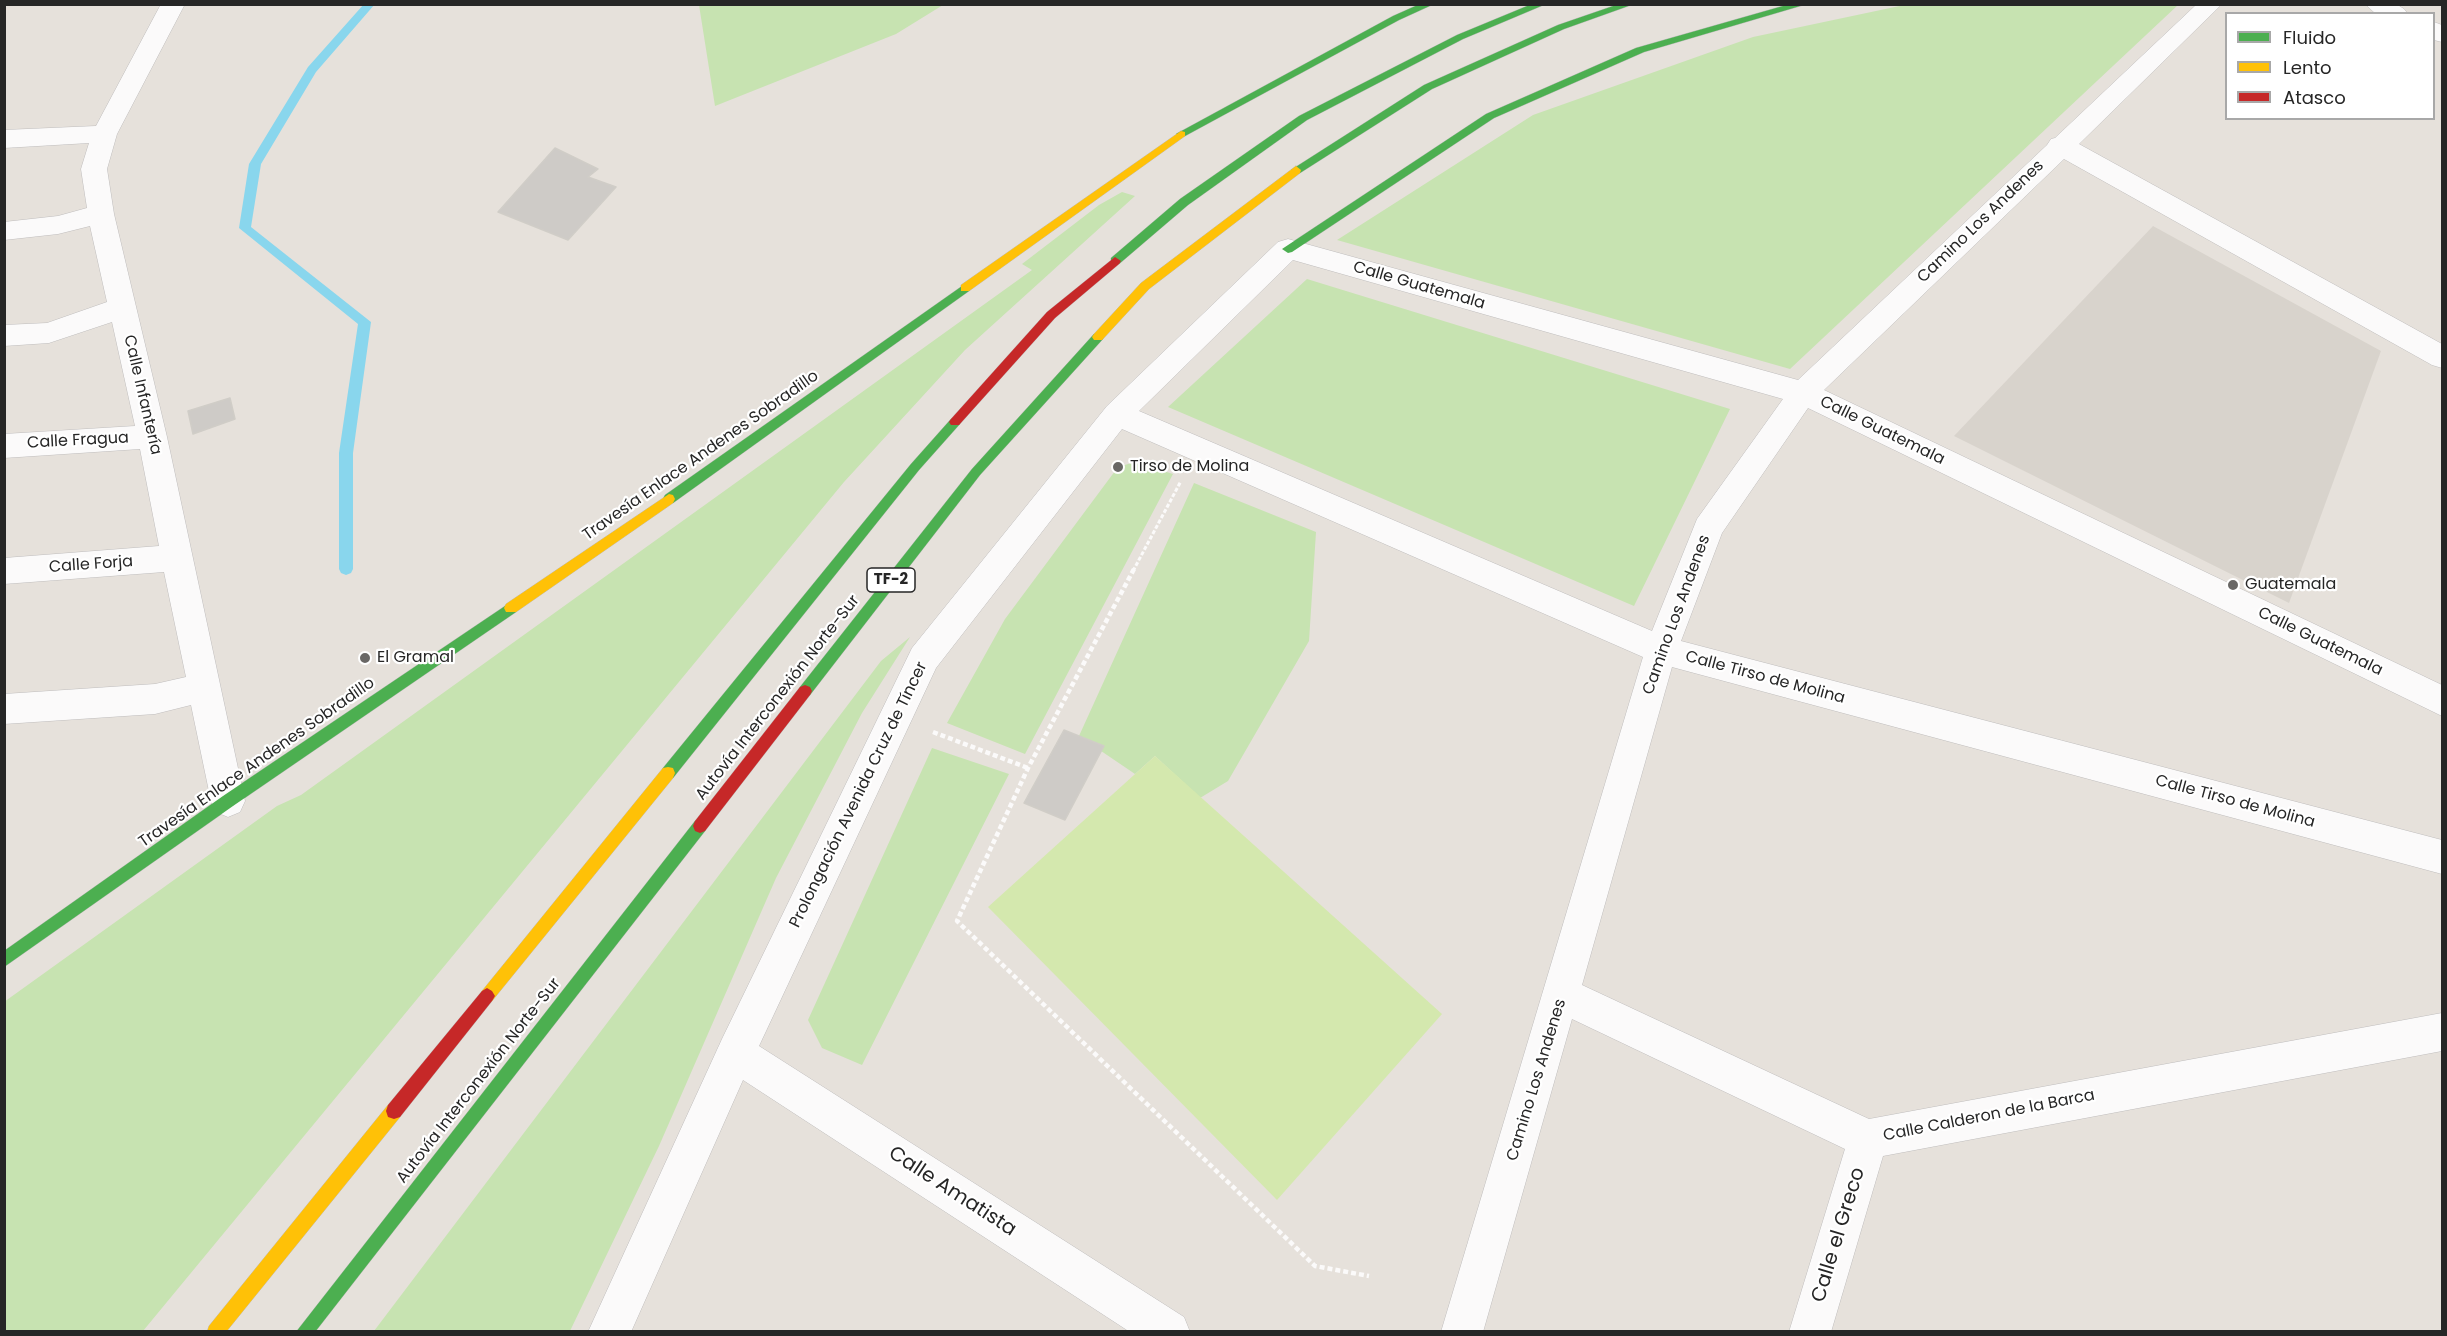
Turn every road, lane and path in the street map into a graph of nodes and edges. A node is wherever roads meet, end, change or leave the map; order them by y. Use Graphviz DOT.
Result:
graph roads {
  1 [pos="173,4"];
  2 [pos="1430,4"];
  3 [pos="1542,4"];
  4 [pos="1630,4"];
  5 [pos="1803,4"];
  6 [pos="2211,4"];
  7 [pos="2376,4"];
  8 [pos="2392,12"];
  9 [pos="104,134"];
  10 [pos="4,140"];
  11 [pos="2060,145"];
  12 [pos="101,214"];
  13 [pos="4,231"];
  14 [pos="1288,249"];
  15 [pos="122,307"];
  16 [pos="4,336"];
  17 [pos="2442,357"];
  18 [pos="1803,393"];
  19 [pos="1117,414"];
  20 [pos="152,437"];
  21 [pos="4,446"];
  22 [pos="1198,450"];
  23 [pos="177,558"];
  24 [pos="4,571"];
  25 [pos="1661,650"];
  26 [pos="204,687"];
  27 [pos="2442,701"];
  28 [pos="4,709"];
  29 [pos="896,718"];
  30 [pos="1028,768"];
  31 [pos="228,801"];
  32 [pos="2442,857"];
  33 [pos="4,960"];
  34 [pos="1562,995"];
  35 [pos="2442,1032"];
  36 [pos="736,1053"];
  37 [pos="1868,1139"];
  38 [pos="1369,1276"];
  39 [pos="215,1332"];
  40 [pos="303,1332"];
  41 [pos="609,1332"];
  42 [pos="1169,1332"];
  43 [pos="1462,1332"];
  44 [pos="1810,1332"];
  1 -- 9 [label="street, Calle Infantería"];
  2 -- 31 [label="main road, Travesía Enlace Andenes Sobradillo"];
  3 -- 39 [label="main road"];
  4 -- 40 [label="main road, Autovía Interconexión Norte-Sur / TF-2"];
  5 -- 14 [label="main road"];
  6 -- 11 [label="street, Camino Los Andenes"];
  7 -- 8 [label="street"];
  9 -- 10 [label="street"];
  9 -- 12 [label="street, Calle Infantería"];
  11 -- 17 [label="street"];
  11 -- 18 [label="street, Camino Los Andenes"];
  12 -- 13 [label="street"];
  12 -- 15 [label="street, Calle Infantería"];
  14 -- 18 [label="street, Calle Guatemala"];
  14 -- 19 [label="street, Prolongación Avenida Cruz de Tíncer"];
  15 -- 16 [label="street"];
  15 -- 20 [label="street, Calle Infantería"];
  18 -- 25 [label="street, Camino Los Andenes"];
  18 -- 27 [label="street, Calle Guatemala"];
  19 -- 22 [label="street, Calle Tirso de Molina"];
  19 -- 29 [label="street, Prolongación Avenida Cruz de Tíncer"];
  20 -- 21 [label="street, Calle Fragua"];
  20 -- 23 [label="street, Calle Infantería"];
  22 -- 25 [label="street, Calle Tirso de Molina"];
  22 -- 30 [label="path"];
  23 -- 24 [label="street, Calle Forja"];
  23 -- 26 [label="street, Calle Infantería"];
  25 -- 32 [label="street, Calle Tirso de Molina"];
  25 -- 34 [label="street, Camino Los Andenes"];
  26 -- 28 [label="street"];
  26 -- 31 [label="street, Calle Infantería"];
  29 -- 30 [label="path"];
  29 -- 36 [label="street, Prolongación Avenida Cruz de Tíncer"];
  30 -- 38 [label="path"];
  31 -- 33 [label="main road, Travesía Enlace Andenes Sobradillo"];
  34 -- 37 [label="street, Calle Calderon de la Barca"];
  34 -- 43 [label="street, Camino Los Andenes"];
  35 -- 37 [label="street, Calle Calderon de la Barca"];
  36 -- 41 [label="street, Prolongación Avenida Cruz de Tíncer"];
  36 -- 42 [label="street, Calle Amatista"];
  37 -- 44 [label="street, Calle el Greco"];
}
